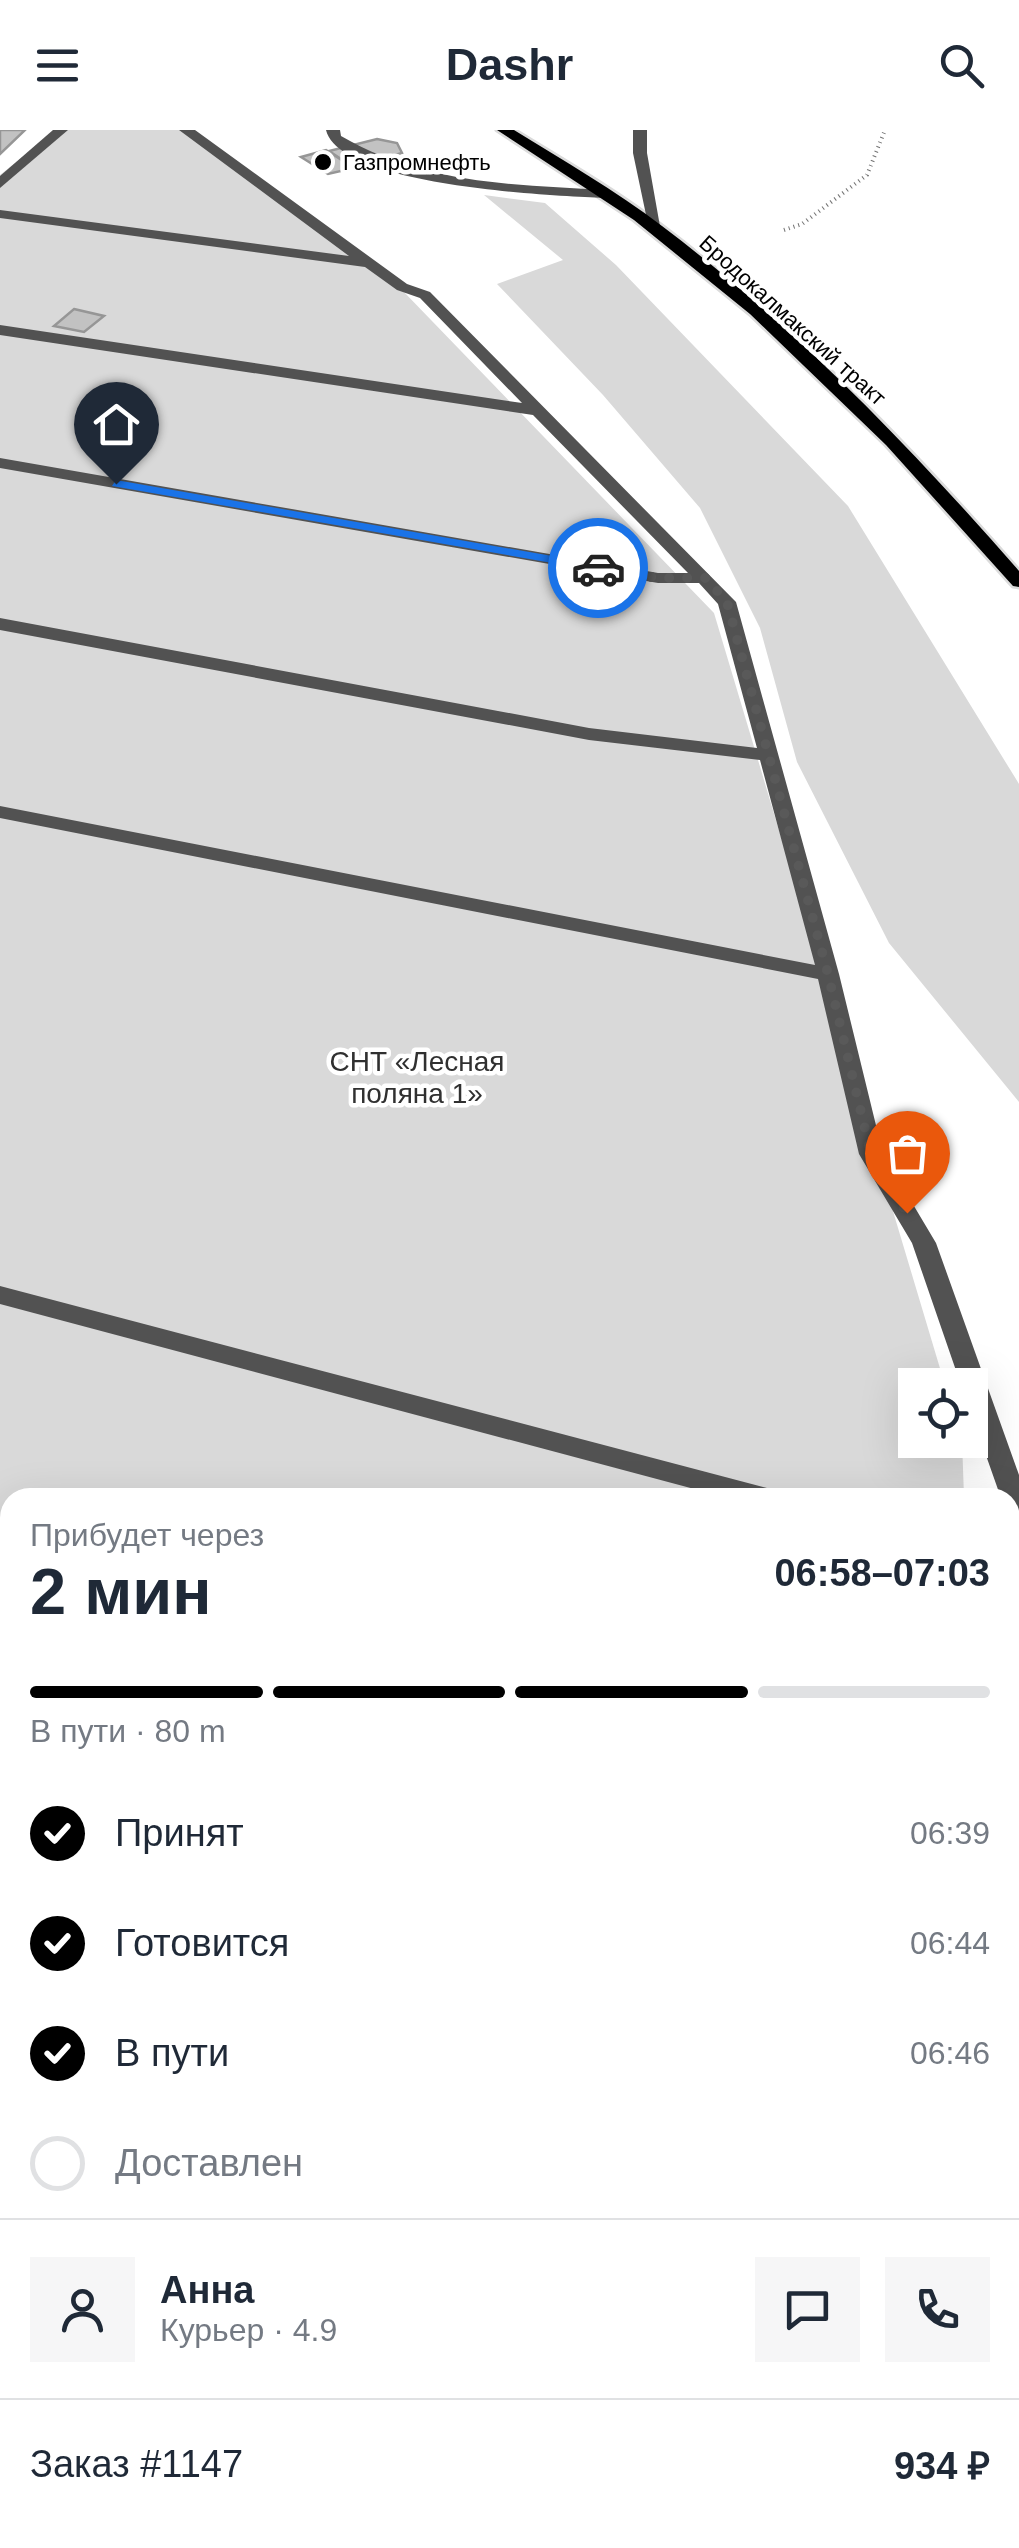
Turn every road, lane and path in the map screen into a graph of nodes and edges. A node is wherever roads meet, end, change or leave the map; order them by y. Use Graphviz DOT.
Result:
graph roads {
  1 [pos="62,130"];
  2 [pos="186,130"];
  3 [pos="334,130"];
  4 [pos="504,130"];
  5 [pos="640,130"];
  6 [pos="886,130"];
  7 [pos="0,184"];
  8 [pos="607,194"];
  9 [pos="0,214"];
  10 [pos="656,229"];
  11 [pos="784,230"];
  12 [pos="374,264"];
  13 [pos="0,330"];
  14 [pos="536,410"];
  15 [pos="0,464"];
  16 [pos="706,578"];
  17 [pos="1019,582"];
  18 [pos="0,624"];
  19 [pos="768,755"];
  20 [pos="0,812"];
  21 [pos="828,974"];
  22 [pos="0,1294"];
  23 [pos="729,1488"];
  24 [pos="1011,1488"];
  1 -- 7 [label="lane"];
  2 -- 12 [label="lane"];
  3 -- 8 [label="lane"];
  4 -- 8 [label="main road, Бродокалмакский тракт"];
  5 -- 10 [label="lane"];
  6 -- 11 [label="path"];
  8 -- 10 [label="main road, Бродокалмакский тракт"];
  9 -- 12 [label="lane"];
  10 -- 17 [label="main road, Бродокалмакский тракт"];
  12 -- 14 [label="lane"];
  13 -- 14 [label="lane"];
  14 -- 16 [label="lane"];
  15 -- 16 [label="lane"];
  16 -- 19 [label="lane"];
  18 -- 19 [label="lane"];
  19 -- 21 [label="lane"];
  20 -- 21 [label="lane"];
  21 -- 24 [label="lane"];
  22 -- 23 [label="lane"];
}
